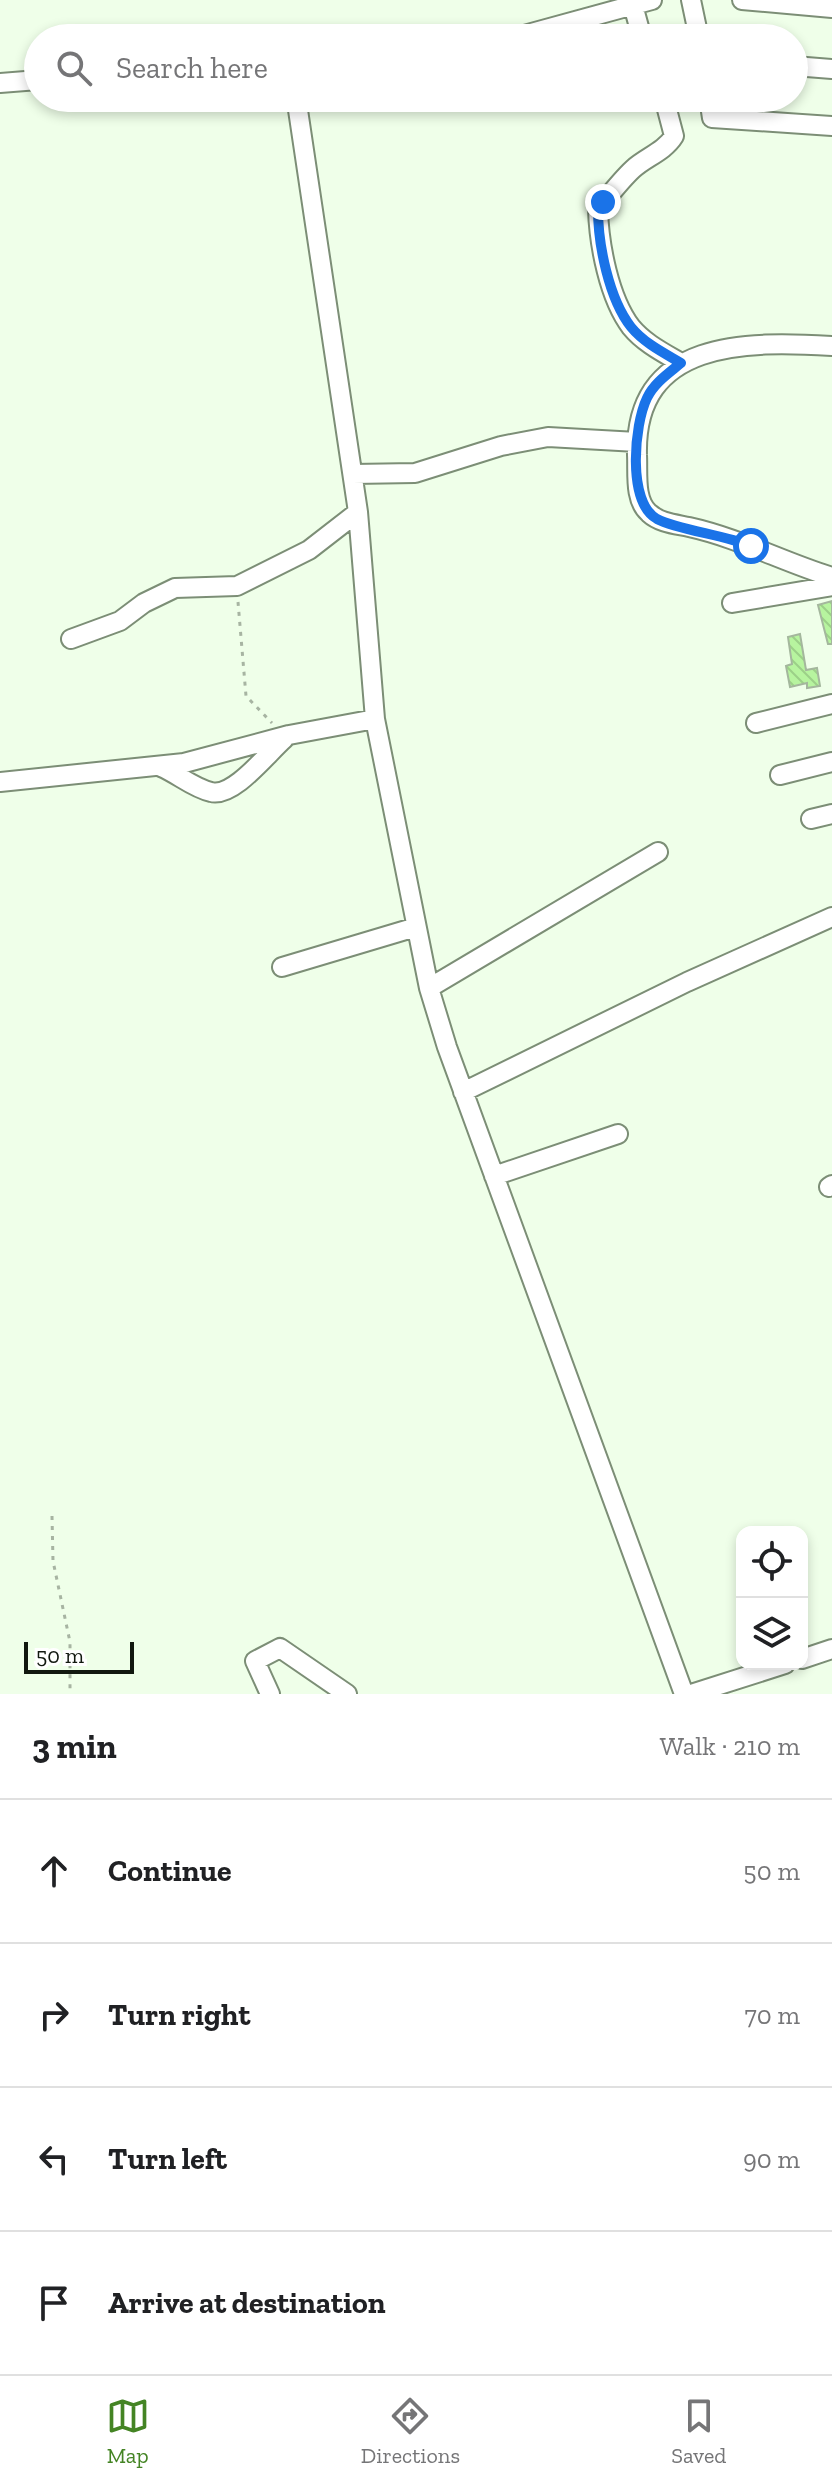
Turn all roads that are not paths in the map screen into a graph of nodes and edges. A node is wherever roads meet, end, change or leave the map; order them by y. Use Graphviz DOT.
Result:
graph roads {
  1 [pos="691,0"];
  2 [pos="742,0"];
  3 [pos="643,2"];
  4 [pos="832,8"];
  5 [pos="564,24"];
  6 [pos="642,24"];
  7 [pos="696,24"];
  8 [pos="808,67"];
  9 [pos="832,69"];
  10 [pos="24,81"];
  11 [pos="0,83"];
  12 [pos="298,112"];
  13 [pos="668,112"];
  14 [pos="711,112"];
  15 [pos="832,126"];
  16 [pos="832,346"];
  17 [pos="681,363"];
  18 [pos="637,442"];
  19 [pos="353,474"];
  20 [pos="358,512"];
  21 [pos="832,577"];
  22 [pos="832,586"];
  23 [pos="732,603"];
  24 [pos="71,639"];
  25 [pos="832,704"];
  26 [pos="375,719"];
  27 [pos="756,723"];
  28 [pos="289,735"];
  29 [pos="832,762"];
  30 [pos="159,766"];
  31 [pos="780,775"];
  32 [pos="0,782"];
  33 [pos="832,814"];
  34 [pos="811,819"];
  35 [pos="658,852"];
  36 [pos="832,917"];
  37 [pos="416,927"];
  38 [pos="282,967"];
  39 [pos="429,988"];
  40 [pos="463,1092"];
  41 [pos="618,1134"];
  42 [pos="494,1176"];
  43 [pos="832,1649"];
  44 [pos="808,1657"];
  45 [pos="769,1670"];
  46 [pos="712,1691"];
  47 [pos="270,1694"];
  48 [pos="347,1694"];
  49 [pos="684,1694"];
  50 [pos="691,1694"];
  1 -- 7 [label="street"];
  2 -- 4 [label="street"];
  3 -- 5 [label="street"];
  3 -- 6 [label="street"];
  8 -- 9 [label="street"];
  10 -- 11 [label="street"];
  12 -- 19 [label="street"];
  13 -- 17 [label="street"];
  14 -- 15 [label="street"];
  16 -- 17 [label="street"];
  17 -- 18 [label="street"];
  18 -- 19 [label="street"];
  18 -- 21 [label="street"];
  19 -- 20 [label="street"];
  20 -- 24 [label="street"];
  20 -- 26 [label="street"];
  22 -- 23 [label="street"];
  25 -- 27 [label="street"];
  26 -- 28 [label="street"];
  26 -- 37 [label="street"];
  28 -- 30 [label="street"];
  28 -- 30 [label="street"];
  29 -- 31 [label="street"];
  30 -- 32 [label="street"];
  33 -- 34 [label="street"];
  35 -- 39 [label="street"];
  36 -- 40 [label="street"];
  37 -- 38 [label="street"];
  37 -- 39 [label="street"];
  39 -- 40 [label="street"];
  40 -- 42 [label="street"];
  41 -- 42 [label="street"];
  42 -- 49 [label="street"];
  43 -- 44 [label="street"];
  45 -- 46 [label="street"];
  46 -- 50 [label="street"];
  47 -- 48 [label="street"];
}
